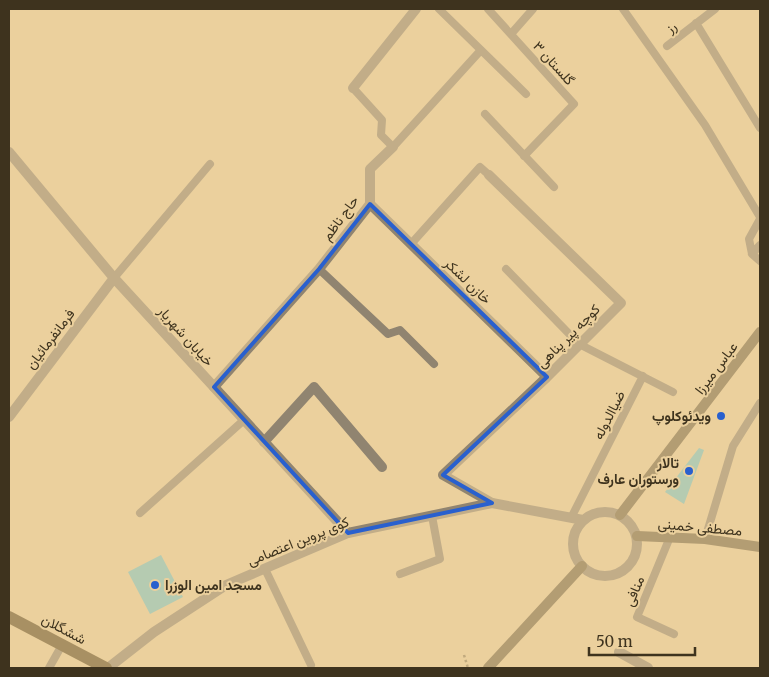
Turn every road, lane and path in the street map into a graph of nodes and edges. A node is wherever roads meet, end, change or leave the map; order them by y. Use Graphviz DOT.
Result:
graph roads {
  1 [pos="416,9"];
  2 [pos="439,9"];
  3 [pos="488,9"];
  4 [pos="533,9"];
  5 [pos="623,9"];
  6 [pos="715,9"];
  7 [pos="696,23"];
  8 [pos="511,34"];
  9 [pos="667,46"];
  10 [pos="481,50"];
  11 [pos="353,88"];
  12 [pos="526,94"];
  13 [pos="486,114"];
  14 [pos="760,128"];
  15 [pos="393,147"];
  16 [pos="9,152"];
  17 [pos="524,156"];
  18 [pos="210,164"];
  19 [pos="489,174"];
  20 [pos="554,187"];
  21 [pos="370,204"];
  22 [pos="760,218"];
  23 [pos="411,244"];
  24 [pos="760,245"];
  25 [pos="752,254"];
  26 [pos="760,261"];
  27 [pos="319,269"];
  28 [pos="506,269"];
  29 [pos="114,278"];
  30 [pos="760,332"];
  31 [pos="580,344"];
  32 [pos="434,364"];
  33 [pos="643,376"];
  34 [pos="547,378"];
  35 [pos="214,387"];
  36 [pos="673,392"];
  37 [pos="760,403"];
  38 [pos="9,417"];
  39 [pos="244,420"];
  40 [pos="264,442"];
  41 [pos="382,467"];
  42 [pos="492,503"];
  43 [pos="140,513"];
  44 [pos="620,515"];
  45 [pos="432,516"];
  46 [pos="571,518"];
  47 [pos="583,520"];
  48 [pos="348,533"];
  49 [pos="637,536"];
  50 [pos="670,537"];
  51 [pos="705,539"];
  52 [pos="760,547"];
  53 [pos="582,566"];
  54 [pos="265,569"];
  55 [pos="400,574"];
  56 [pos="9,617"];
  57 [pos="674,634"];
  58 [pos="62,645"];
  59 [pos="619,652"];
  60 [pos="464,655"];
  61 [pos="311,665"];
  62 [pos="49,668"];
  63 [pos="107,668"];
  64 [pos="468,668"];
  65 [pos="488,668"];
  66 [pos="648,668"];
  1 -- 11 [label="street"];
  2 -- 10 [label="lane"];
  3 -- 8 [label="lane, گلستان ۳"];
  4 -- 8 [label="lane"];
  5 -- 22 [label="lane"];
  6 -- 7 [label="lane, رز"];
  7 -- 9 [label="lane, رز"];
  7 -- 14 [label="lane"];
  8 -- 17 [label="lane, گلستان ۳"];
  10 -- 12 [label="lane"];
  10 -- 15 [label="lane"];
  11 -- 15 [label="lane"];
  13 -- 17 [label="lane"];
  15 -- 21 [label="street, حاج ناظم"];
  16 -- 29 [label="street, خیابان شهریار"];
  17 -- 20 [label="lane"];
  18 -- 29 [label="lane"];
  19 -- 23 [label="lane"];
  19 -- 31 [label="street, کوچه پیر پناهی"];
  21 -- 23 [label="street, خازن لشکر"];
  21 -- 27 [label="street, حاج ناظم"];
  22 -- 25 [label="lane"];
  23 -- 34 [label="street, خازن لشکر"];
  24 -- 25 [label="lane"];
  25 -- 26 [label="lane"];
  27 -- 32 [label="lane"];
  27 -- 35 [label="street, حاج ناظم"];
  28 -- 31 [label="lane"];
  29 -- 35 [label="street, خیابان شهریار"];
  29 -- 38 [label="street, فرمانفرمائیان"];
  30 -- 44 [label="main road, عباس میرزا"];
  31 -- 33 [label="lane"];
  31 -- 34 [label="street, کوچه پیر پناهی"];
  33 -- 36 [label="lane"];
  33 -- 46 [label="lane, ضیاالدوله"];
  34 -- 42 [label="street, کوچه پیر پناهی"];
  35 -- 39 [label="street, خیابان شهریار"];
  37 -- 51 [label="lane"];
  39 -- 40 [label="street, خیابان شهریار"];
  39 -- 43 [label="lane"];
  40 -- 41 [label="street"];
  40 -- 48 [label="street, خیابان شهریار"];
  42 -- 45 [label="street, کوی پروین اعتصامی"];
  42 -- 46 [label="street, کوی پروین اعتصامی"];
  44 -- 47 [label="street"];
  44 -- 49 [label="street"];
  45 -- 48 [label="street, کوی پروین اعتصامی"];
  45 -- 55 [label="lane"];
  46 -- 47 [label="street, کوی پروین اعتصامی"];
  47 -- 53 [label="street"];
  48 -- 54 [label="street, کوی پروین اعتصامی"];
  49 -- 50 [label="main road, مصطفی خمینی"];
  49 -- 53 [label="street"];
  50 -- 51 [label="main road, مصطفی خمینی"];
  50 -- 57 [label="lane, منافی"];
  51 -- 52 [label="main road, مصطفی خمینی"];
  53 -- 65 [label="main road"];
  54 -- 61 [label="lane"];
  54 -- 63 [label="street, کوی پروین اعتصامی"];
  56 -- 58 [label="main road, ششگلان"];
  58 -- 62 [label="lane"];
  58 -- 63 [label="main road, ششگلان"];
  59 -- 66 [label="street"];
  60 -- 64 [label="path"];
}
